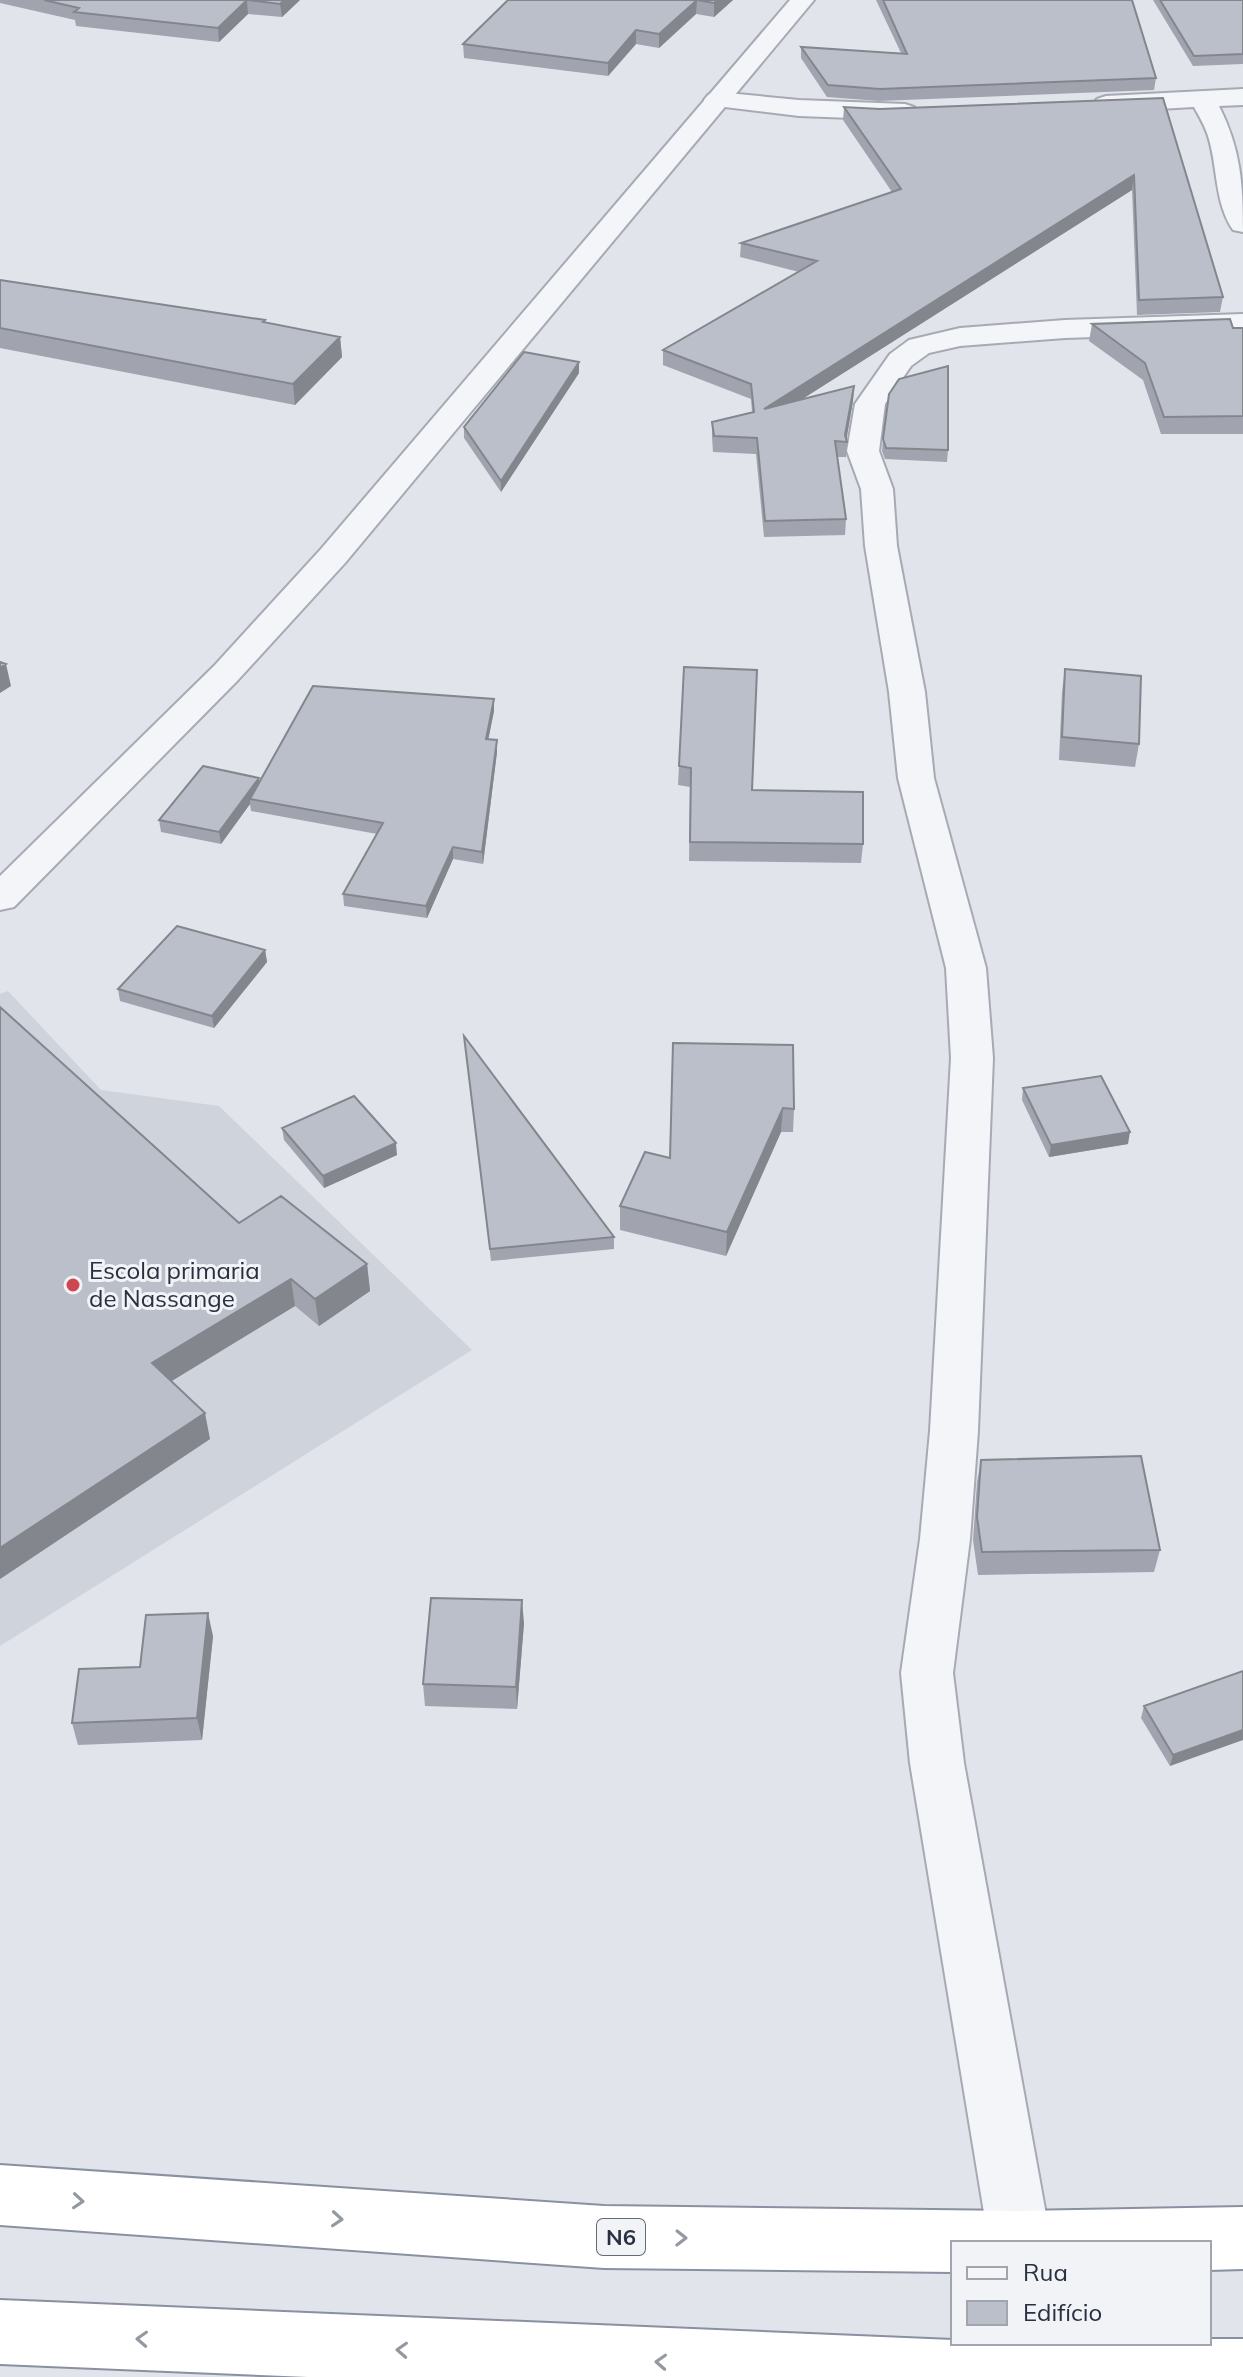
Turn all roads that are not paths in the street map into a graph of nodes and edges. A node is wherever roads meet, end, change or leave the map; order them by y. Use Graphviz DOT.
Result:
graph roads {
  1 [pos="802,0"];
  2 [pos="1243,97"];
  3 [pos="1203,99"];
  4 [pos="717,100"];
  5 [pos="1081,105"];
  6 [pos="927,111"];
  7 [pos="1243,224"];
  8 [pos="1243,323"];
  9 [pos="0,898"];
  10 [pos="0,2195"];
  11 [pos="1243,2238"];
  12 [pos="951,2241"];
  13 [pos="1020,2241"];
  14 [pos="1076,2241"];
  15 [pos="0,2332"];
  16 [pos="1243,2371"];
  1 -- 4 [label="street"];
  2 -- 3 [label="street"];
  3 -- 5 [label="street"];
  3 -- 7 [label="street"];
  4 -- 6 [label="street"];
  4 -- 9 [label="street"];
  8 -- 13 [label="street"];
  10 -- 12 [label="highway, N6, one-way"];
  11 -- 14 [label="highway, N6"];
  16 -- 15 [label="highway, one-way"];
}
